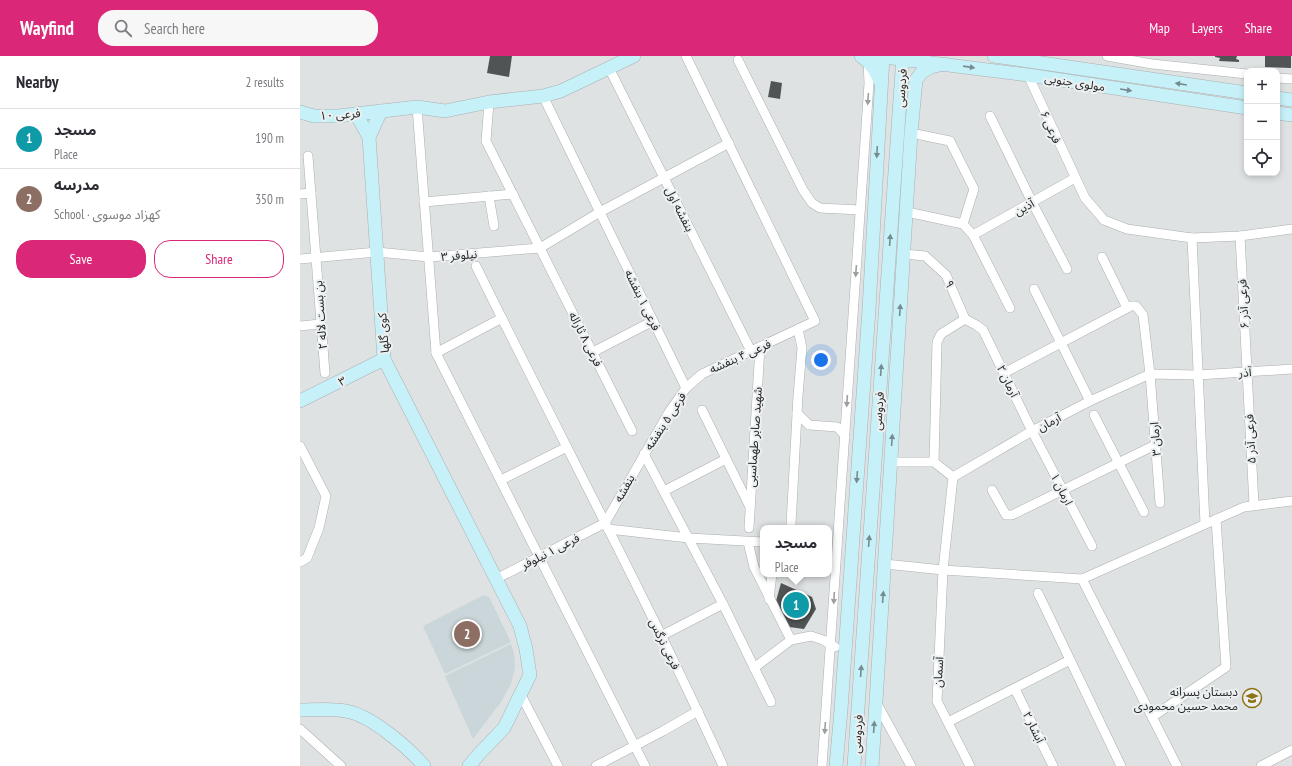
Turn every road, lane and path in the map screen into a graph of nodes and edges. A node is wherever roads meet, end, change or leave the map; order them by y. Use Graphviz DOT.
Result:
graph roads {
  1 [pos="634,56"];
  2 [pos="686,56"];
  3 [pos="994,56"];
  4 [pos="1107,56"];
  5 [pos="874,57"];
  6 [pos="903,58"];
  7 [pos="738,60"];
  8 [pos="1049,60"];
  9 [pos="944,64"];
  10 [pos="609,68"];
  11 [pos="1244,74"];
  12 [pos="1028,75"];
  13 [pos="1280,78"];
  14 [pos="1292,79"];
  15 [pos="1198,86"];
  16 [pos="1244,94"];
  17 [pos="543,96"];
  18 [pos="1280,98"];
  19 [pos="1196,100"];
  20 [pos="1292,100"];
  21 [pos="489,102"];
  22 [pos="417,107"];
  23 [pos="1244,108"];
  24 [pos="381,111"];
  25 [pos="300,112"];
  26 [pos="1280,113"];
  27 [pos="356,114"];
  28 [pos="1292,115"];
  29 [pos="990,116"];
  30 [pos="898,124"];
  31 [pos="878,125"];
  32 [pos="911,133"];
  33 [pos="369,137"];
  34 [pos="729,143"];
  35 [pos="308,156"];
  36 [pos="664,177"];
  37 [pos="1075,178"];
  38 [pos="311,192"];
  39 [pos="300,194"];
  40 [pos="513,194"];
  41 [pos="489,196"];
  42 [pos="424,202"];
  43 [pos="1032,202"];
  44 [pos="860,210"];
  45 [pos="600,212"];
  46 [pos="907,212"];
  47 [pos="963,224"];
  48 [pos="494,226"];
  49 [pos="1292,229"];
  50 [pos="973,235"];
  51 [pos="1240,236"];
  52 [pos="1192,238"];
  53 [pos="540,248"];
  54 [pos="377,252"];
  55 [pos="904,254"];
  56 [pos="429,257"];
  57 [pos="1102,257"];
  58 [pos="317,258"];
  59 [pos="300,259"];
  60 [pos="476,266"];
  61 [pos="1068,269"];
  62 [pos="1034,289"];
  63 [pos="1010,308"];
  64 [pos="1127,308"];
  65 [pos="502,318"];
  66 [pos="965,319"];
  67 [pos="653,321"];
  68 [pos="320,324"];
  69 [pos="300,326"];
  70 [pos="798,329"];
  71 [pos="1061,343"];
  72 [pos="760,347"];
  73 [pos="751,351"];
  74 [pos="593,352"];
  75 [pos="436,353"];
  76 [pos="384,360"];
  77 [pos="1292,369"];
  78 [pos="1247,372"];
  79 [pos="325,373"];
  80 [pos="1004,373"];
  81 [pos="1150,374"];
  82 [pos="1198,375"];
  83 [pos="686,388"];
  84 [pos="300,401"];
  85 [pos="1090,401"];
  86 [pos="702,410"];
  87 [pos="797,413"];
  88 [pos="1094,415"];
  89 [pos="632,431"];
  90 [pos="1032,431"];
  91 [pos="845,438"];
  92 [pos="1155,445"];
  93 [pos="300,446"];
  94 [pos="567,447"];
  95 [pos="644,454"];
  96 [pos="726,459"];
  97 [pos="890,462"];
  98 [pos="934,462"];
  99 [pos="1118,463"];
  100 [pos="952,477"];
  101 [pos="501,480"];
  102 [pos="992,490"];
  103 [pos="1063,490"];
  104 [pos="664,491"];
  105 [pos="840,499"];
  106 [pos="855,501"];
  107 [pos="1292,501"];
  108 [pos="1160,503"];
  109 [pos="1254,506"];
  110 [pos="750,507"];
  111 [pos="1144,512"];
  112 [pos="1216,519"];
  113 [pos="791,524"];
  114 [pos="1205,524"];
  115 [pos="607,526"];
  116 [pos="749,528"];
  117 [pos="688,538"];
  118 [pos="748,542"];
  119 [pos="760,542"];
  120 [pos="833,545"];
  121 [pos="1092,546"];
  122 [pos="540,556"];
  123 [pos="300,562"];
  124 [pos="885,564"];
  125 [pos="943,570"];
  126 [pos="772,577"];
  127 [pos="496,579"];
  128 [pos="1082,579"];
  129 [pos="1038,592"];
  130 [pos="769,599"];
  131 [pos="723,604"];
  132 [pos="660,636"];
  133 [pos="791,640"];
  134 [pos="832,645"];
  135 [pos="845,653"];
  136 [pos="1070,660"];
  137 [pos="754,668"];
  138 [pos="1015,689"];
  139 [pos="521,695"];
  140 [pos="876,701"];
  141 [pos="771,702"];
  142 [pos="300,710"];
  143 [pos="698,711"];
  144 [pos="1152,717"];
  145 [pos="948,722"];
  146 [pos="300,729"];
  147 [pos="635,745"];
  148 [pos="1292,750"];
  149 [pos="340,766"];
  150 [pos="424,766"];
  151 [pos="469,766"];
  152 [pos="558,766"];
  153 [pos="596,766"];
  154 [pos="645,766"];
  155 [pos="722,766"];
  156 [pos="822,766"];
  157 [pos="836,766"];
  158 [pos="854,766"];
  159 [pos="872,766"];
  160 [pos="911,766"];
  161 [pos="970,766"];
  162 [pos="1053,766"];
  163 [pos="1121,766"];
  164 [pos="1178,766"];
  165 [pos="1262,766"];
  1 -- 10 [label="street, فرعی ۱۰"];
  2 -- 34 [label="street"];
  3 -- 8 [label="street, مولوی جنوبی"];
  4 -- 11 [label="street"];
  5 -- 6 [label="street, مولوی جنوبی"];
  5 -- 31 [label="street, فردوسی"];
  5 -- 44 [label="street, one-way"];
  6 -- 9 [label="street, مولوی جنوبی"];
  6 -- 30 [label="street, فردوسی"];
  7 -- 44 [label="street"];
  15 -- 8 [label="street, مولوی جنوبی, one-way"];
  9 -- 12 [label="street, مولوی جنوبی, one-way"];
  9 -- 32 [label="street"];
  10 -- 17 [label="street, فرعی ۱۰"];
  10 -- 36 [label="street, بنفشه اول"];
  12 -- 19 [label="street, مولوی جنوبی, one-way"];
  12 -- 37 [label="street, فرعی ۶"];
  13 -- 14 [label="street"];
  15 -- 16 [label="street, مولوی جنوبی"];
  15 -- 19 [label="street"];
  17 -- 21 [label="street, فرعی ۱۰"];
  17 -- 45 [label="street, فرعی ۱ بنفشه"];
  18 -- 20 [label="street"];
  19 -- 23 [label="street, مولوی جنوبی"];
  21 -- 22 [label="street, فرعی ۱۰"];
  21 -- 40 [label="street, فرعی ۸ ثاراله"];
  22 -- 24 [label="street, فرعی ۱۰"];
  22 -- 42 [label="street"];
  24 -- 27 [label="street, فرعی ۱۰"];
  24 -- 33 [label="street, کوی گلها"];
  25 -- 27 [label="street, فرعی ۱۰"];
  26 -- 28 [label="street"];
  27 -- 33 [label="street"];
  29 -- 43 [label="street"];
  30 -- 31 [label="street"];
  158 -- 30 [label="street, فردوسی, one-way"];
  31 -- 106 [label="street, فردوسی, one-way"];
  32 -- 46 [label="street"];
  32 -- 47 [label="street"];
  33 -- 54 [label="street, کوی گلها"];
  34 -- 36 [label="street"];
  34 -- 70 [label="street, فرعی ۴ بنفشه"];
  35 -- 38 [label="street, بن بست لاله ۲"];
  36 -- 45 [label="street"];
  36 -- 73 [label="street, بنفشه اول"];
  37 -- 43 [label="street, آذین"];
  37 -- 52 [label="street, فرعی ۶"];
  38 -- 39 [label="street"];
  38 -- 58 [label="street, بن بست لاله ۲"];
  40 -- 41 [label="street"];
  40 -- 53 [label="street, فرعی ۸ ثاراله"];
  41 -- 42 [label="street"];
  41 -- 48 [label="street"];
  42 -- 56 [label="street"];
  43 -- 50 [label="street, آذین"];
  43 -- 61 [label="street"];
  44 -- 91 [label="street, one-way"];
  45 -- 53 [label="street"];
  45 -- 67 [label="street, فرعی ۱ بنفشه"];
  46 -- 47 [label="street"];
  46 -- 55 [label="street"];
  47 -- 50 [label="street"];
  49 -- 51 [label="street, فرعی ۶"];
  50 -- 63 [label="street"];
  51 -- 52 [label="street, فرعی ۶"];
  51 -- 78 [label="street, فرعی آذر ۶"];
  52 -- 82 [label="street"];
  53 -- 56 [label="street, نیلوفر ۳"];
  53 -- 74 [label="street, فرعی ۸ ثاراله"];
  54 -- 56 [label="street, نیلوفر ۳"];
  54 -- 58 [label="street, نیلوفر ۳"];
  54 -- 76 [label="street, کوی گلها"];
  55 -- 66 [label="street, ۹"];
  97 -- 55 [label="street, one-way"];
  56 -- 75 [label="street"];
  57 -- 64 [label="street"];
  58 -- 59 [label="street, نیلوفر ۳"];
  58 -- 68 [label="street, بن بست لاله ۲"];
  60 -- 65 [label="street, فرعی نرگس"];
  62 -- 71 [label="street"];
  64 -- 71 [label="street"];
  64 -- 81 [label="street, ارمان ۳"];
  65 -- 75 [label="street"];
  65 -- 94 [label="street, فرعی نرگس"];
  66 -- 80 [label="street, آرمان ۲"];
  66 -- 98 [label="street"];
  67 -- 74 [label="street"];
  67 -- 83 [label="street, فرعی ۱ بنفشه"];
  68 -- 69 [label="street"];
  68 -- 79 [label="street, بن بست لاله ۲"];
  70 -- 72 [label="street, فرعی ۴ بنفشه"];
  70 -- 87 [label="street"];
  71 -- 80 [label="street"];
  71 -- 85 [label="street"];
  72 -- 73 [label="street, فرعی ۴ بنفشه"];
  72 -- 110 [label="street, شهید صابر طهماسبی"];
  73 -- 83 [label="street, فرعی ۴ بنفشه"];
  74 -- 89 [label="street, فرعی ۸ ثاراله"];
  75 -- 101 [label="street"];
  76 -- 84 [label="street, ۳"];
  76 -- 127 [label="street, کوی گلها"];
  77 -- 78 [label="street, آذر"];
  78 -- 82 [label="street, آذر"];
  78 -- 109 [label="street, فرعی آذر ۵"];
  80 -- 90 [label="street, آرمان ۲"];
  81 -- 82 [label="street, آذر"];
  81 -- 85 [label="street, آرمان"];
  81 -- 92 [label="street, ارمان ۳"];
  82 -- 114 [label="street"];
  83 -- 95 [label="street, فرعی ۵ بنفشه"];
  85 -- 90 [label="street, آرمان"];
  86 -- 96 [label="street"];
  87 -- 91 [label="street"];
  87 -- 113 [label="street"];
  88 -- 99 [label="street"];
  90 -- 100 [label="street, آرمان"];
  90 -- 103 [label="street, ارمان ۱"];
  91 -- 105 [label="street"];
  92 -- 99 [label="street"];
  92 -- 108 [label="street, ارمان ۳"];
  93 -- 123 [label="street"];
  94 -- 101 [label="street"];
  94 -- 115 [label="street, فرعی نرگس"];
  95 -- 104 [label="street"];
  95 -- 115 [label="street, بنفشه"];
  96 -- 104 [label="street"];
  96 -- 110 [label="street"];
  97 -- 98 [label="street"];
  97 -- 124 [label="street"];
  98 -- 100 [label="street"];
  99 -- 103 [label="street"];
  99 -- 111 [label="street"];
  100 -- 125 [label="street, آسمان"];
  101 -- 122 [label="street"];
  102 -- 103 [label="street"];
  103 -- 121 [label="street, ارمان ۱"];
  104 -- 117 [label="street"];
  105 -- 106 [label="street"];
  105 -- 120 [label="street"];
  106 -- 135 [label="street, فردوسی"];
  107 -- 109 [label="street"];
  109 -- 112 [label="street"];
  110 -- 116 [label="street, شهید صابر طهماسبی"];
  112 -- 114 [label="street"];
  112 -- 144 [label="street"];
  114 -- 128 [label="street"];
  115 -- 117 [label="street"];
  115 -- 122 [label="street, فرعی ۱ نیلوفر"];
  115 -- 132 [label="street, فرعی نرگس"];
  117 -- 118 [label="street"];
  117 -- 131 [label="street"];
  118 -- 119 [label="street"];
  118 -- 130 [label="street"];
  120 -- 134 [label="street, one-way"];
  122 -- 127 [label="street, فرعی ۱ نیلوفر"];
  122 -- 147 [label="street"];
  124 -- 125 [label="street"];
  140 -- 124 [label="street, one-way"];
  125 -- 128 [label="street"];
  125 -- 145 [label="street, آسمان"];
  126 -- 130 [label="street"];
  127 -- 139 [label="street, کوی گلها"];
  128 -- 144 [label="street"];
  129 -- 136 [label="street"];
  130 -- 133 [label="street"];
  131 -- 132 [label="street"];
  131 -- 137 [label="street"];
  132 -- 143 [label="street, فرعی نرگس"];
  133 -- 134 [label="street"];
  133 -- 137 [label="street"];
  134 -- 135 [label="street"];
  134 -- 156 [label="street, one-way"];
  135 -- 157 [label="street, فردوسی"];
  136 -- 138 [label="street"];
  136 -- 163 [label="street"];
  137 -- 141 [label="street"];
  138 -- 145 [label="street"];
  138 -- 162 [label="street, آبشار ۲"];
  139 -- 151 [label="street, کوی گلها"];
  139 -- 152 [label="street"];
  159 -- 140 [label="street, one-way"];
  140 -- 160 [label="street"];
  142 -- 150 [label="street"];
  143 -- 147 [label="street"];
  143 -- 155 [label="street, فرعی نرگس"];
  144 -- 164 [label="street"];
  145 -- 161 [label="street, آسمان"];
  146 -- 149 [label="street"];
  147 -- 153 [label="street"];
  147 -- 154 [label="street"];
  148 -- 165 [label="street"];
}
